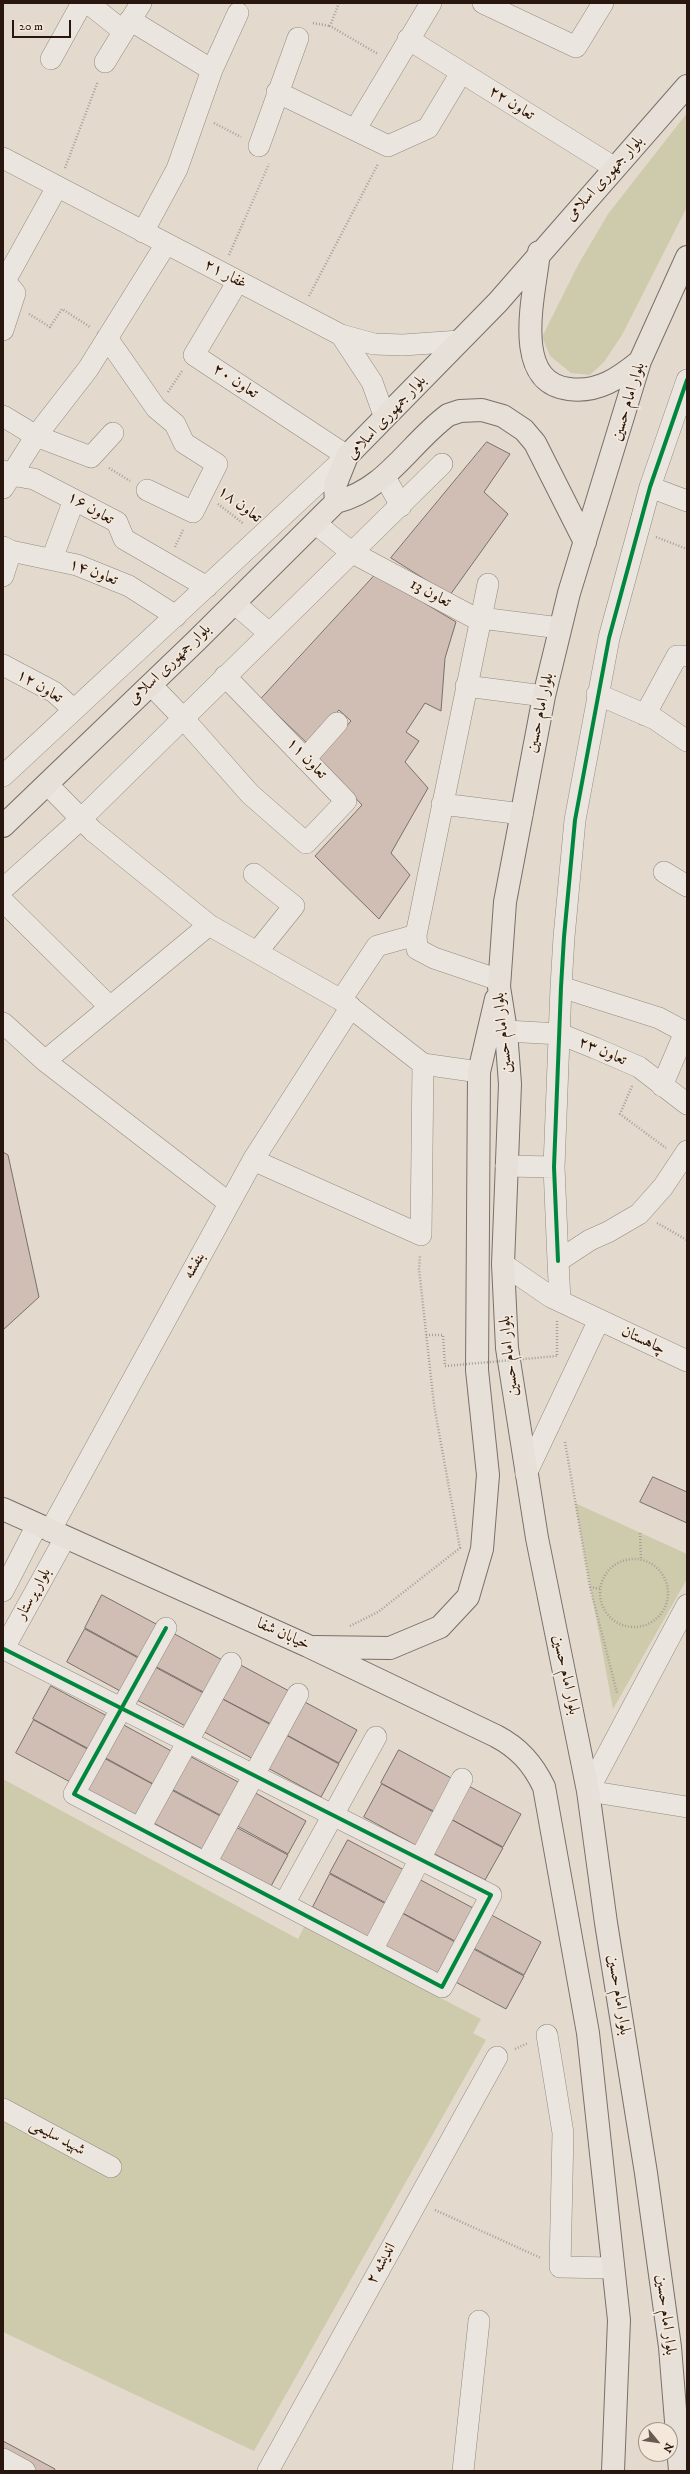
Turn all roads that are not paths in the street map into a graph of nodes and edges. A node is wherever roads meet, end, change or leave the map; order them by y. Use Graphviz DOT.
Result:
graph roads {
  1 [pos="82,3"];
  2 [pos="88,3"];
  3 [pos="431,3"];
  4 [pos="483,3"];
  5 [pos="602,3"];
  6 [pos="238,13"];
  7 [pos="131,18"];
  8 [pos="298,38"];
  9 [pos="408,39"];
  10 [pos="50,60"];
  11 [pos="105,62"];
  12 [pos="212,70"];
  13 [pos="461,73"];
  14 [pos="687,86"];
  15 [pos="278,92"];
  16 [pos="355,130"];
  17 [pos="259,146"];
  18 [pos="3,158"];
  19 [pos="615,168"];
  20 [pos="57,187"];
  21 [pos="143,232"];
  22 [pos="166,244"];
  23 [pos="539,252"];
  24 [pos="687,257"];
  25 [pos="229,277"];
  26 [pos="3,330"];
  27 [pos="341,335"];
  28 [pos="107,338"];
  29 [pos="460,341"];
  30 [pos="640,361"];
  31 [pos="687,380"];
  32 [pos="3,416"];
  33 [pos="385,418"];
  34 [pos="114,433"];
  35 [pos="36,436"];
  36 [pos="348,456"];
  37 [pos="442,464"];
  38 [pos="385,476"];
  39 [pos="6,478"];
  40 [pos="650,486"];
  41 [pos="146,490"];
  42 [pos="74,500"];
  43 [pos="687,501"];
  44 [pos="336,502"];
  45 [pos="401,506"];
  46 [pos="315,523"];
  47 [pos="585,542"];
  48 [pos="7,549"];
  49 [pos="350,552"];
  50 [pos="52,559"];
  51 [pos="3,576"];
  52 [pos="488,584"];
  53 [pos="207,586"];
  54 [pos="234,603"];
  55 [pos="176,616"];
  56 [pos="480,618"];
  57 [pos="560,628"];
  58 [pos="268,633"];
  59 [pos="687,656"];
  60 [pos="3,665"];
  61 [pos="225,676"];
  62 [pos="151,685"];
  63 [pos="466,686"];
  64 [pos="598,694"];
  65 [pos="544,696"];
  66 [pos="74,710"];
  67 [pos="645,715"];
  68 [pos="183,718"];
  69 [pos="337,723"];
  70 [pos="687,741"];
  71 [pos="305,759"];
  72 [pos="3,776"];
  73 [pos="47,784"];
  74 [pos="442,804"];
  75 [pos="522,814"];
  76 [pos="81,819"];
  77 [pos="3,826"];
  78 [pos="664,872"];
  79 [pos="254,874"];
  80 [pos="687,886"];
  81 [pos="3,889"];
  82 [pos="3,900"];
  83 [pos="209,925"];
  84 [pos="416,935"];
  85 [pos="257,952"];
  86 [pos="499,983"];
  87 [pos="562,987"];
  88 [pos="346,1004"];
  89 [pos="110,1007"];
  90 [pos="3,1023"];
  91 [pos="506,1031"];
  92 [pos="686,1032"];
  93 [pos="560,1034"];
  94 [pos="45,1061"];
  95 [pos="423,1064"];
  96 [pos="480,1072"];
  97 [pos="662,1086"];
  98 [pos="687,1104"];
  99 [pos="684,1155"];
  100 [pos="253,1160"];
  101 [pos="506,1166"];
  102 [pos="554,1167"];
  103 [pos="229,1203"];
  104 [pos="558,1261"];
  105 [pos="503,1264"];
  106 [pos="560,1301"];
  107 [pos="599,1320"];
  108 [pos="687,1362"];
  109 [pos="526,1474"];
  110 [pos="3,1509"];
  111 [pos="51,1531"];
  112 [pos="3,1591"];
  113 [pos="687,1605"];
  114 [pos="166,1628"];
  115 [pos="308,1646"];
  116 [pos="3,1650"];
  117 [pos="231,1663"];
  118 [pos="298,1694"];
  119 [pos="122,1708"];
  120 [pos="376,1738"];
  121 [pos="187,1741"];
  122 [pos="254,1775"];
  123 [pos="462,1779"];
  124 [pos="588,1791"];
  125 [pos="687,1807"];
  126 [pos="333,1815"];
  127 [pos="140,1828"];
  128 [pos="420,1859"];
  129 [pos="206,1863"];
  130 [pos="284,1904"];
  131 [pos="372,1950"];
  132 [pos="547,2035"];
  133 [pos="497,2057"];
  134 [pos="3,2109"];
  135 [pos="111,2167"];
  136 [pos="613,2268"];
  137 [pos="479,2321"];
  138 [pos="3,2459"];
  139 [pos="25,2471"];
  140 [pos="268,2471"];
  141 [pos="463,2471"];
  142 [pos="614,2471"];
  143 [pos="680,2471"];
  1 -- 10 [label="street"];
  2 -- 7 [label="street"];
  3 -- 9 [label="street"];
  4 -- 5 [label="street"];
  6 -- 12 [label="street"];
  7 -- 11 [label="street"];
  7 -- 12 [label="street"];
  8 -- 15 [label="street"];
  9 -- 13 [label="street, تعاون ۲۲"];
  9 -- 16 [label="street"];
  12 -- 21 [label="street"];
  13 -- 16 [label="street"];
  13 -- 19 [label="street, تعاون ۲۲"];
  14 -- 19 [label="main road, بلوار جمهوری اسلامی"];
  15 -- 16 [label="street"];
  15 -- 17 [label="street"];
  18 -- 20 [label="street, غفار ۲۱"];
  19 -- 23 [label="main road, بلوار جمهوری اسلامی"];
  20 -- 21 [label="street, غفار ۲۱"];
  20 -- 26 [label="street"];
  21 -- 22 [label="street, غفار ۲۱"];
  22 -- 25 [label="street, غفار ۲۱"];
  22 -- 28 [label="street"];
  23 -- 29 [label="main road, بلوار جمهوری اسلامی"];
  23 -- 30 [label="main road"];
  24 -- 30 [label="main road, بلوار امام حسین"];
  25 -- 27 [label="street, غفار ۲۱"];
  25 -- 36 [label="street, تعاون ۲۰"];
  27 -- 29 [label="street, غفار ۲۱"];
  27 -- 33 [label="street"];
  28 -- 35 [label="street"];
  28 -- 41 [label="street"];
  29 -- 33 [label="main road, بلوار جمهوری اسلامی"];
  30 -- 47 [label="main road, بلوار امام حسین"];
  31 -- 40 [label="street"];
  32 -- 35 [label="street"];
  33 -- 36 [label="main road, بلوار جمهوری اسلامی"];
  34 -- 35 [label="street"];
  35 -- 39 [label="street"];
  36 -- 44 [label="main road, بلوار جمهوری اسلامی"];
  36 -- 53 [label="street"];
  37 -- 45 [label="street"];
  38 -- 44 [label="main road"];
  38 -- 45 [label="street"];
  38 -- 47 [label="main road"];
  39 -- 42 [label="street, تعاون ۱۶"];
  40 -- 43 [label="street"];
  40 -- 64 [label="street"];
  42 -- 50 [label="street"];
  42 -- 53 [label="street, تعاون ۱۶"];
  44 -- 46 [label="main road, بلوار جمهوری اسلامی"];
  45 -- 49 [label="street"];
  46 -- 49 [label="street, تعاون 13"];
  46 -- 54 [label="main road, بلوار جمهوری اسلامی"];
  47 -- 57 [label="main road, بلوار امام حسین"];
  48 -- 50 [label="street, تعاون ۱۴"];
  48 -- 51 [label="street"];
  49 -- 56 [label="street, تعاون 13"];
  49 -- 58 [label="street"];
  50 -- 55 [label="street, تعاون ۱۴"];
  52 -- 56 [label="street"];
  53 -- 55 [label="street"];
  54 -- 58 [label="street"];
  54 -- 62 [label="main road, بلوار جمهوری اسلامی"];
  55 -- 66 [label="street"];
  56 -- 57 [label="street, تعاون 13"];
  56 -- 63 [label="street"];
  57 -- 65 [label="main road, بلوار امام حسین"];
  58 -- 61 [label="street"];
  59 -- 67 [label="street"];
  60 -- 66 [label="street, تعاون ۱۲"];
  61 -- 68 [label="street"];
  61 -- 71 [label="street, تعاون ۱۱"];
  62 -- 68 [label="street"];
  62 -- 73 [label="main road, بلوار جمهوری اسلامی"];
  63 -- 65 [label="street"];
  63 -- 74 [label="street"];
  64 -- 67 [label="street"];
  64 -- 87 [label="street"];
  65 -- 75 [label="main road, بلوار امام حسین"];
  66 -- 72 [label="street"];
  67 -- 70 [label="street"];
  68 -- 71 [label="street, تعاون ۱۱"];
  68 -- 76 [label="street"];
  69 -- 71 [label="street"];
  73 -- 76 [label="street"];
  73 -- 77 [label="main road, بلوار جمهوری اسلامی"];
  74 -- 75 [label="street"];
  74 -- 84 [label="street"];
  75 -- 86 [label="main road, بلوار امام حسین"];
  76 -- 81 [label="street"];
  76 -- 83 [label="street"];
  78 -- 80 [label="street"];
  79 -- 85 [label="street"];
  82 -- 89 [label="street"];
  83 -- 85 [label="street"];
  83 -- 89 [label="street"];
  84 -- 86 [label="street"];
  84 -- 88 [label="street, بنفشه"];
  85 -- 88 [label="street"];
  86 -- 91 [label="main road, بلوار امام حسین"];
  86 -- 96 [label="main road"];
  87 -- 92 [label="street"];
  87 -- 93 [label="street"];
  88 -- 95 [label="street"];
  88 -- 100 [label="street, بنفشه"];
  89 -- 94 [label="street"];
  90 -- 94 [label="street"];
  91 -- 93 [label="street, تعاون ۲۳"];
  91 -- 101 [label="main road, بلوار امام حسین"];
  92 -- 97 [label="street"];
  93 -- 97 [label="street, تعاون ۲۳"];
  93 -- 102 [label="street"];
  94 -- 103 [label="street"];
  95 -- 96 [label="street"];
  95 -- 100 [label="street"];
  96 -- 115 [label="main road"];
  97 -- 98 [label="street, تعاون ۲۳"];
  99 -- 104 [label="street"];
  100 -- 103 [label="street, بنفشه"];
  101 -- 102 [label="street"];
  101 -- 105 [label="main road, بلوار امام حسین"];
  102 -- 104 [label="street"];
  103 -- 111 [label="street, بنفشه"];
  104 -- 106 [label="street"];
  105 -- 106 [label="street, چاهستان"];
  105 -- 109 [label="main road, بلوار امام حسین"];
  106 -- 107 [label="street, چاهستان"];
  107 -- 108 [label="street, چاهستان"];
  107 -- 109 [label="street"];
  109 -- 124 [label="main road, بلوار امام حسین"];
  110 -- 111 [label="main road, خیابان شفا"];
  111 -- 112 [label="street, بلوار پرستار"];
  111 -- 115 [label="main road, خیابان شفا"];
  111 -- 116 [label="street, بلوار پرستار"];
  113 -- 124 [label="street"];
  114 -- 119 [label="street"];
  115 -- 136 [label="main road, خیابان شفا"];
  116 -- 119 [label="street"];
  117 -- 121 [label="street"];
  118 -- 122 [label="street"];
  119 -- 121 [label="street"];
  119 -- 127 [label="street"];
  120 -- 126 [label="street"];
  121 -- 122 [label="street"];
  121 -- 127 [label="street"];
  122 -- 126 [label="street"];
  122 -- 129 [label="street"];
  123 -- 128 [label="street"];
  124 -- 125 [label="street"];
  124 -- 143 [label="main road, بلوار امام حسین"];
  126 -- 128 [label="street"];
  126 -- 130 [label="street"];
  127 -- 129 [label="street"];
  128 -- 131 [label="street"];
  128 -- 131 [label="street"];
  129 -- 130 [label="street"];
  130 -- 131 [label="street"];
  132 -- 136 [label="street"];
  133 -- 140 [label="street, اندیشه ۲"];
  134 -- 135 [label="street, شهید سلیمی"];
  136 -- 142 [label="main road"];
  137 -- 141 [label="street"];
  138 -- 139 [label="street"];
}
